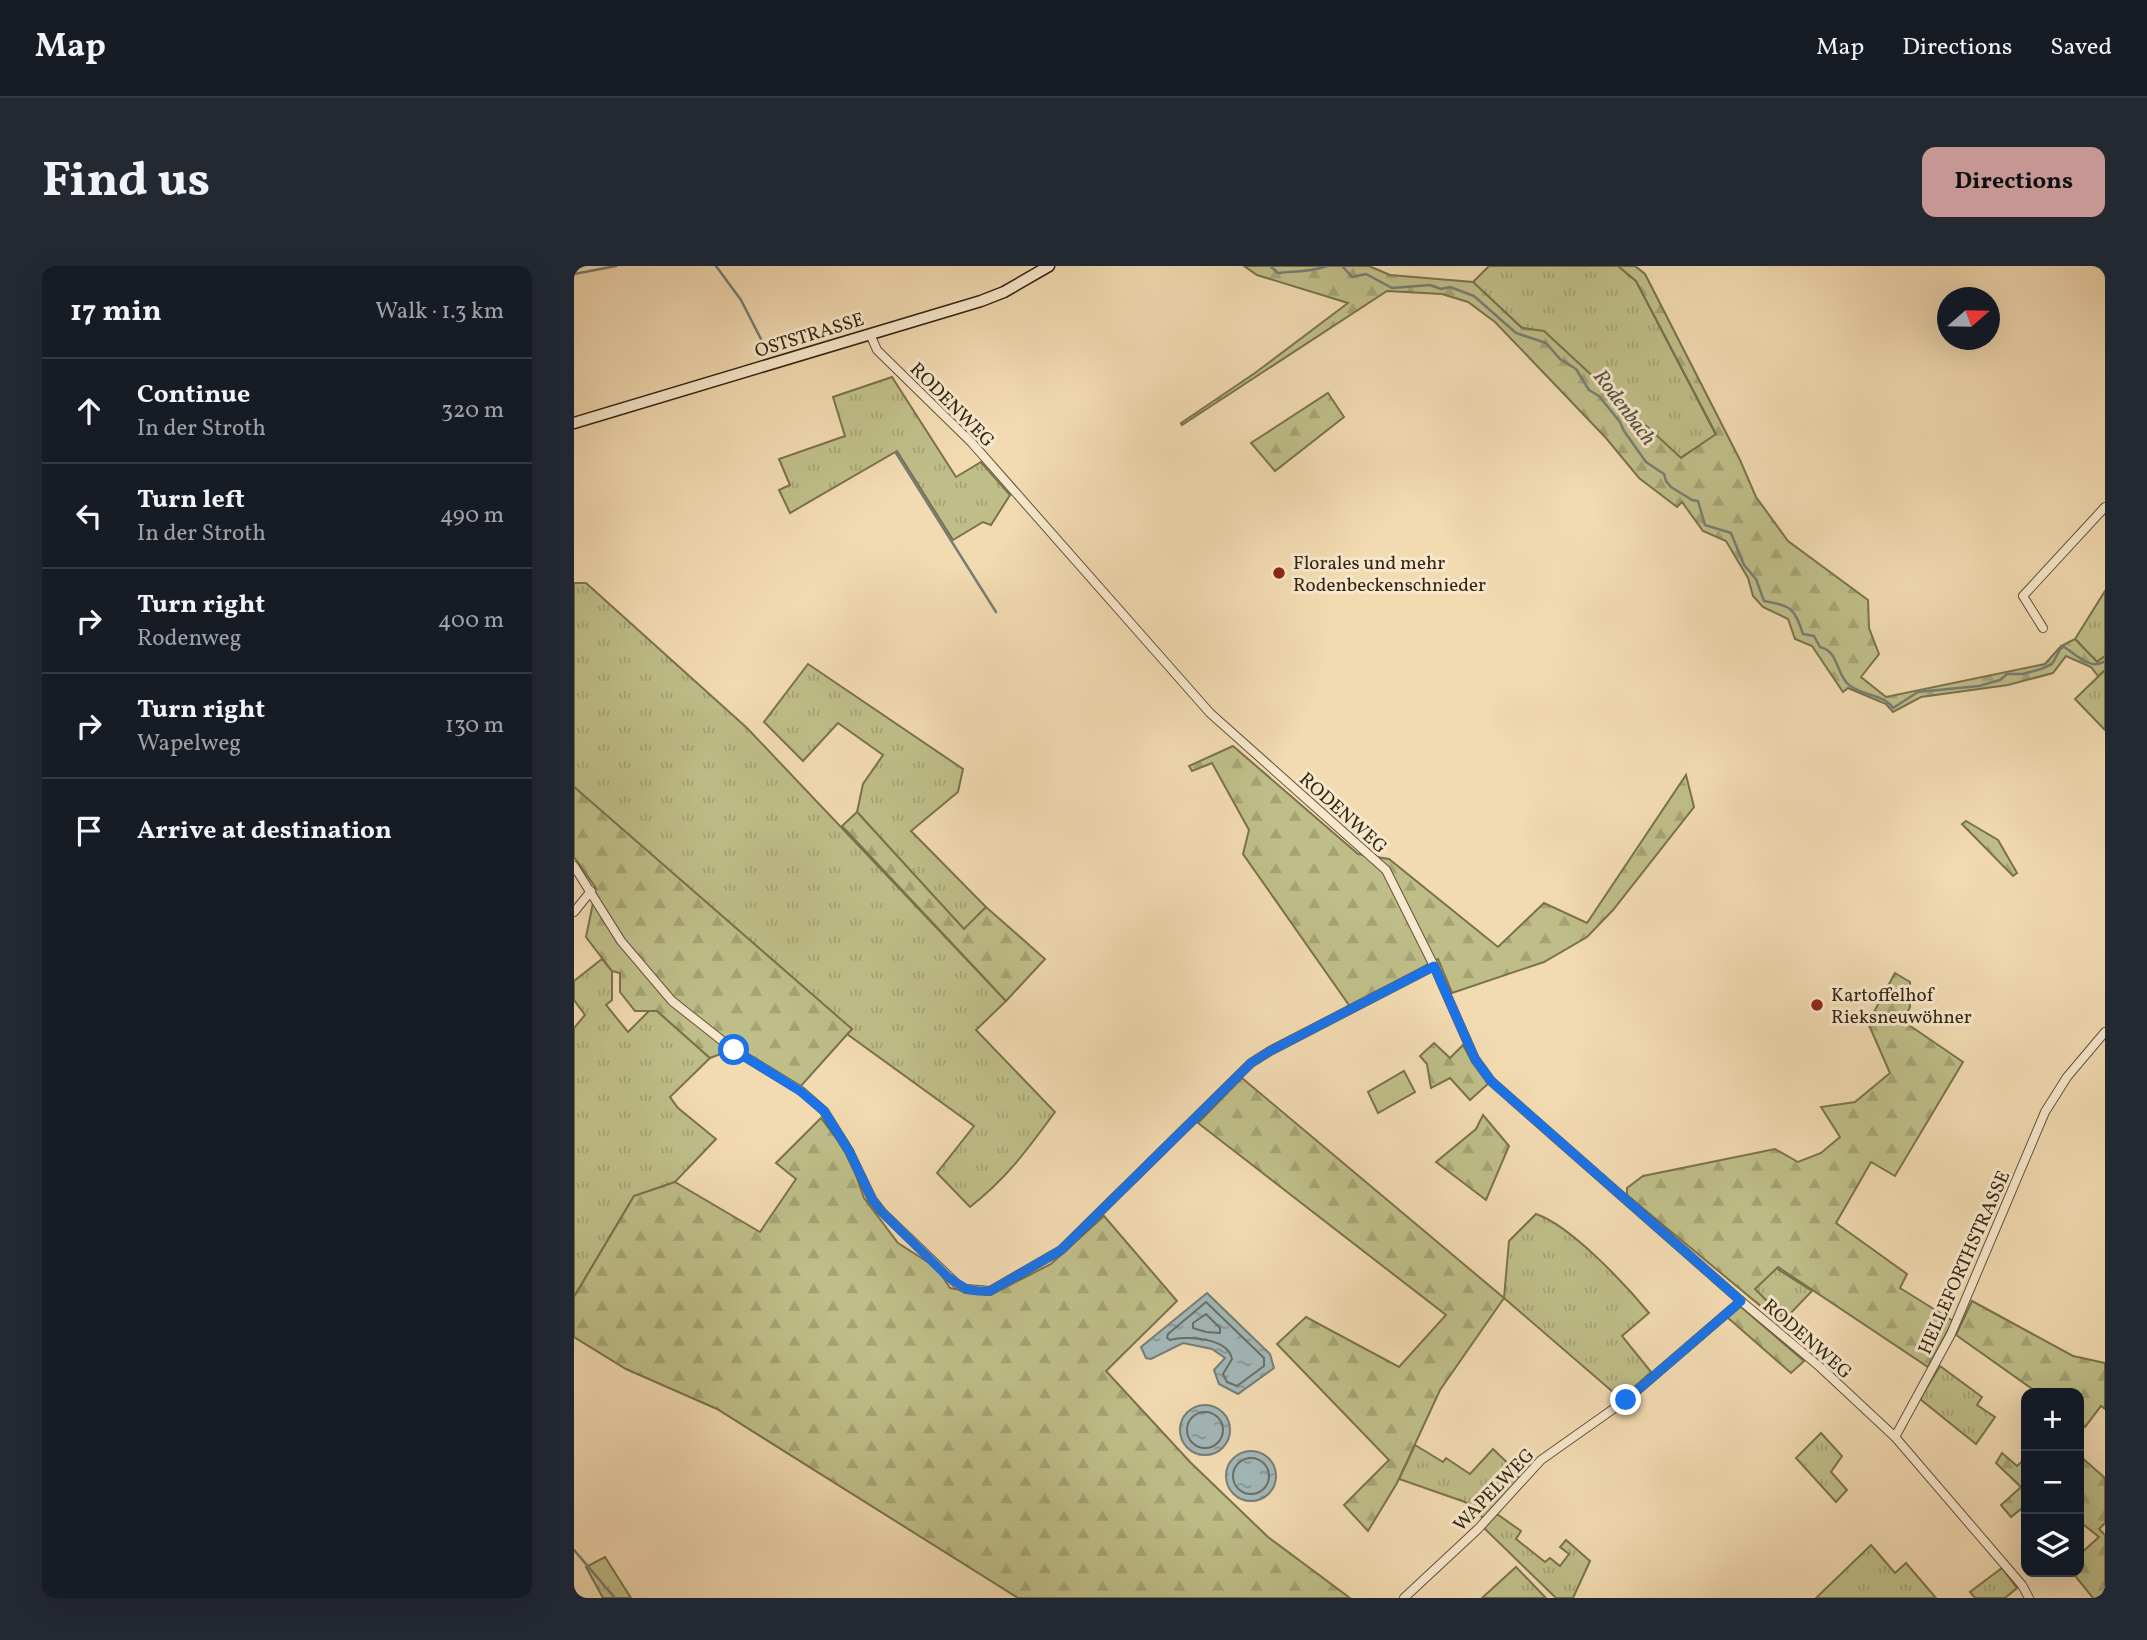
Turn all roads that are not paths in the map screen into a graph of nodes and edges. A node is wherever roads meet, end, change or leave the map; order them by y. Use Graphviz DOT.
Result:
graph roads {
  1 [pos="1049,266"];
  2 [pos="870,334"];
  3 [pos="574,423"];
  4 [pos="2105,507"];
  5 [pos="2043,628"];
  6 [pos="574,866"];
  7 [pos="591,891"];
  8 [pos="574,912"];
  9 [pos="1434,966"];
  10 [pos="2105,1031"];
  11 [pos="1741,1301"];
  12 [pos="1895,1437"];
  13 [pos="1404,1598"];
  14 [pos="2029,1598"];
  1 -- 2 [label="main road, OSTSTRASSE"];
  2 -- 3 [label="main road, OSTSTRASSE"];
  2 -- 9 [label="street, RODENWEG"];
  4 -- 5 [label="street"];
  6 -- 7 [label="street"];
  7 -- 8 [label="street"];
  7 -- 9 [label="street"];
  9 -- 11 [label="street, RODENWEG"];
  10 -- 12 [label="street, HELLEFORTHSTRASSE"];
  11 -- 12 [label="street, RODENWEG"];
  11 -- 13 [label="street, WAPELWEG"];
  12 -- 14 [label="street"];
}
